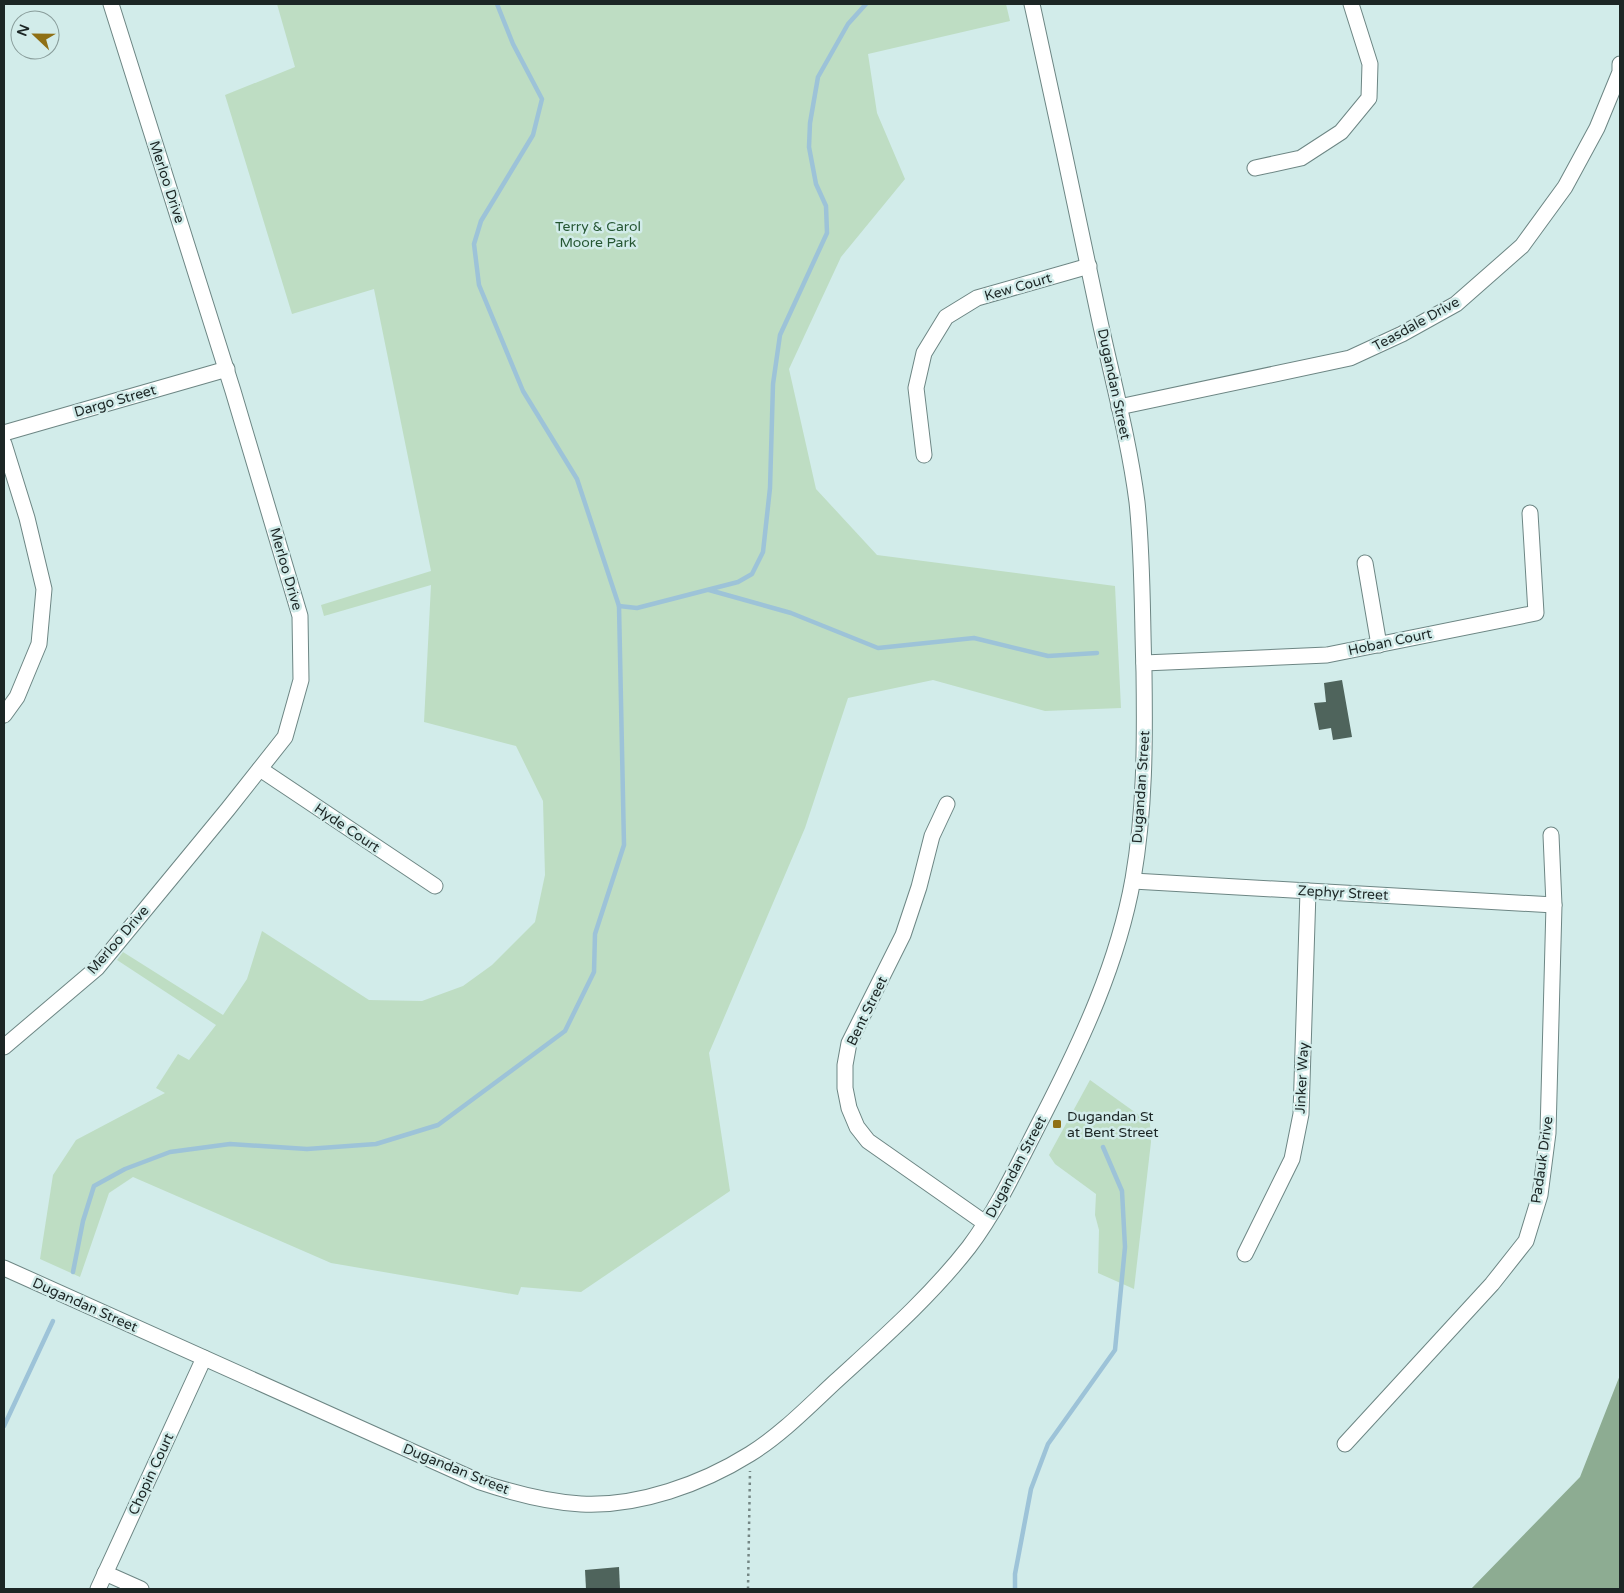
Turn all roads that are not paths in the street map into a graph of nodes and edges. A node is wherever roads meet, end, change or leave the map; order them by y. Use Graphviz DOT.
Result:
graph roads {
  1 [pos="111,4"];
  2 [pos="1032,4"];
  3 [pos="1351,4"];
  4 [pos="1620,64"];
  5 [pos="1255,168"];
  6 [pos="1088,266"];
  7 [pos="227,369"];
  8 [pos="1119,407"];
  9 [pos="4,433"];
  10 [pos="4,444"];
  11 [pos="924,454"];
  12 [pos="1530,513"];
  13 [pos="1365,562"];
  14 [pos="1379,645"];
  15 [pos="1144,663"];
  16 [pos="4,715"];
  17 [pos="260,769"];
  18 [pos="948,804"];
  19 [pos="1551,835"];
  20 [pos="1133,881"];
  21 [pos="435,886"];
  22 [pos="1308,891"];
  23 [pos="1554,906"];
  24 [pos="4,1046"];
  25 [pos="985,1223"];
  26 [pos="1245,1254"];
  27 [pos="4,1268"];
  28 [pos="204,1358"];
  29 [pos="1345,1444"];
  30 [pos="105,1573"];
  31 [pos="98,1589"];
  32 [pos="141,1589"];
  1 -- 7 [label="street, Merloo Drive"];
  2 -- 6 [label="street, Dugandan Street"];
  3 -- 5 [label="street"];
  4 -- 8 [label="street, Teasdale Drive"];
  6 -- 8 [label="street, Dugandan Street"];
  6 -- 11 [label="street, Kew Court"];
  7 -- 9 [label="street, Dargo Street"];
  7 -- 17 [label="street, Merloo Drive"];
  8 -- 15 [label="street, Dugandan Street"];
  10 -- 16 [label="street"];
  12 -- 14 [label="street, Hoban Court"];
  13 -- 14 [label="street"];
  14 -- 15 [label="street, Hoban Court"];
  15 -- 20 [label="street, Dugandan Street"];
  17 -- 21 [label="street, Hyde Court"];
  17 -- 24 [label="street, Merloo Drive"];
  18 -- 25 [label="street, Bent Street"];
  19 -- 23 [label="street, Padauk Drive"];
  20 -- 22 [label="street, Zephyr Street"];
  20 -- 25 [label="street, Dugandan Street"];
  22 -- 23 [label="street, Zephyr Street"];
  22 -- 26 [label="street, Jinker Way"];
  23 -- 29 [label="street, Padauk Drive"];
  25 -- 28 [label="street, Dugandan Street"];
  27 -- 28 [label="street, Dugandan Street"];
  28 -- 30 [label="street, Chopin Court"];
  30 -- 31 [label="street, Chopin Court"];
  30 -- 32 [label="street"];
}
